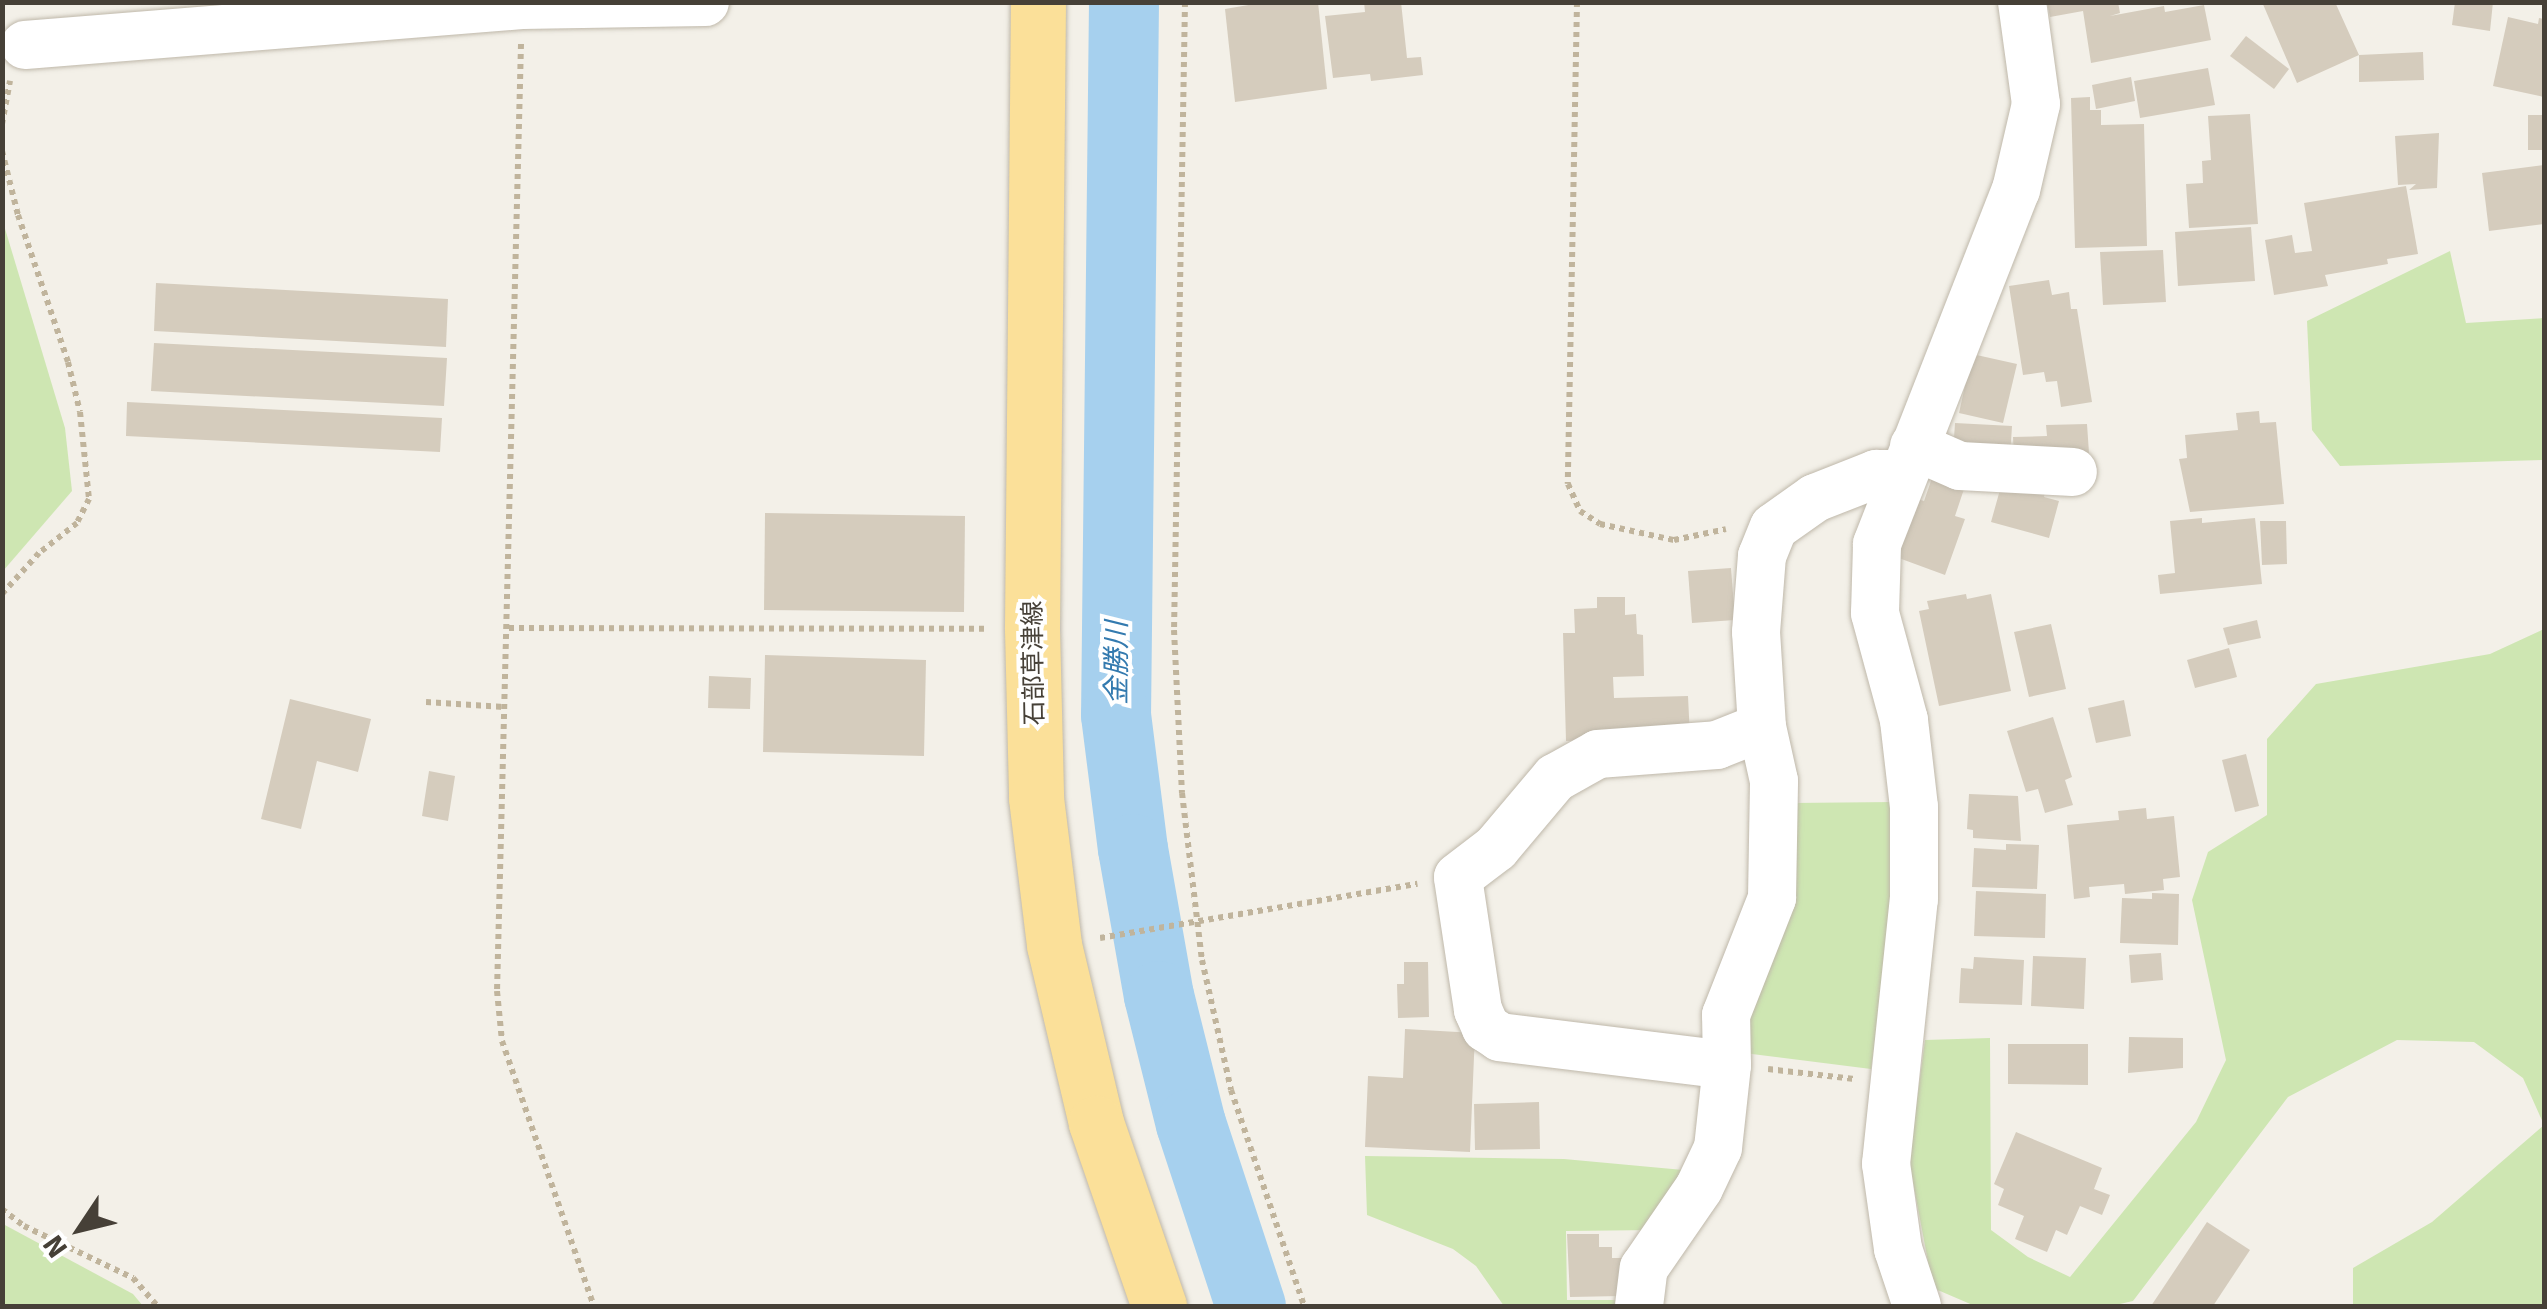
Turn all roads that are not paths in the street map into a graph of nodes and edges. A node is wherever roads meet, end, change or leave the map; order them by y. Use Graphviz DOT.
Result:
graph roads {
  1 [pos="705,2"];
  2 [pos="1038,2"];
  3 [pos="2022,2"];
  4 [pos="538,4"];
  5 [pos="359,10"];
  6 [pos="231,14"];
  7 [pos="25,44"];
  8 [pos="1907,460"];
  9 [pos="2073,472"];
  10 [pos="1762,727"];
  11 [pos="1726,1064"];
  12 [pos="1158,1306"];
  13 [pos="1638,1306"];
  14 [pos="1917,1306"];
  1 -- 4 [label="street"];
  2 -- 12 [label="main road, 石部草津線"];
  3 -- 8 [label="street"];
  4 -- 5 [label="street"];
  5 -- 6 [label="street"];
  6 -- 7 [label="street"];
  8 -- 9 [label="street"];
  8 -- 10 [label="street"];
  8 -- 14 [label="street"];
  10 -- 11 [label="street"];
  10 -- 11 [label="street"];
  11 -- 13 [label="street"];
}
